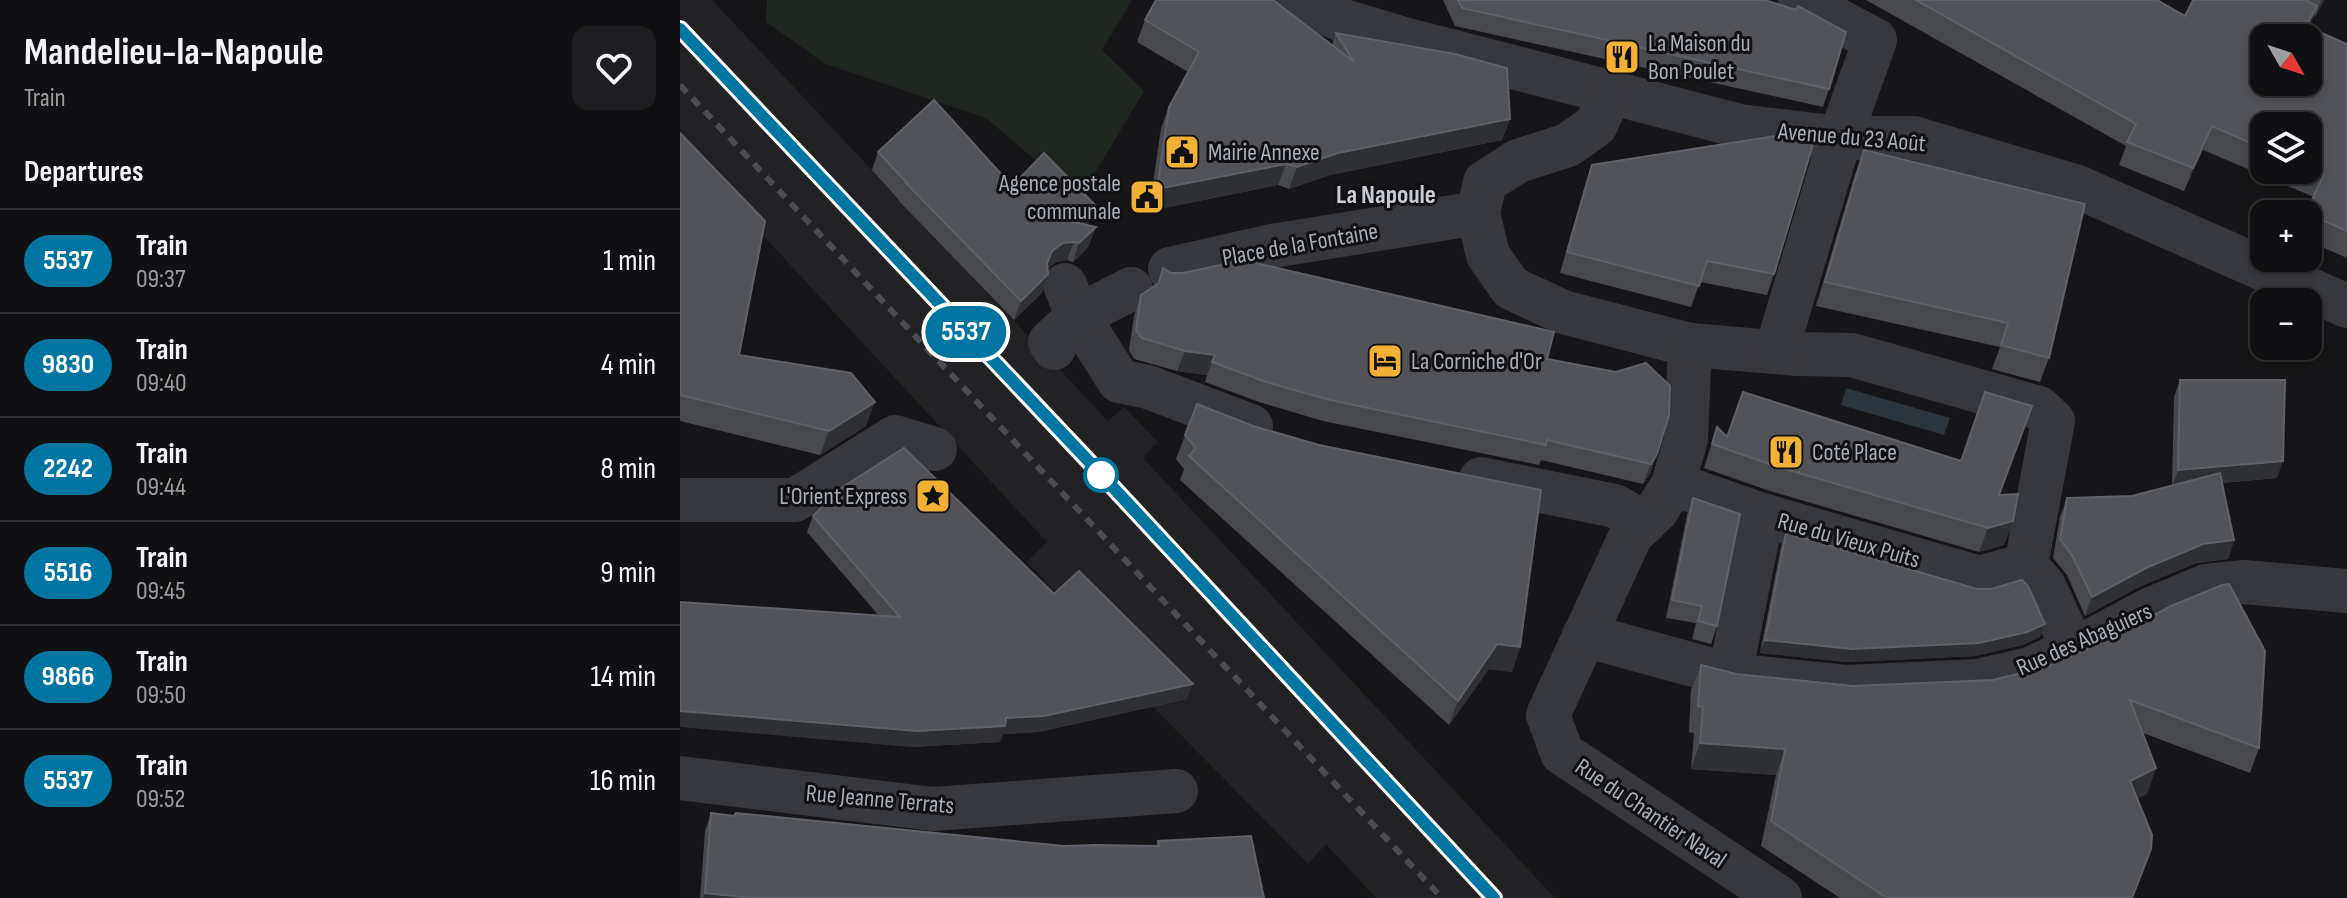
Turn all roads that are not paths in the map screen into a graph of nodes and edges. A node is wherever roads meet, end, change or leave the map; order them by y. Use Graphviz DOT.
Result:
graph roads {
  1 [pos="1295,0"];
  2 [pos="1800,0"];
  3 [pos="1402,20"];
  4 [pos="1610,93"];
  5 [pos="1840,138"];
  6 [pos="1478,213"];
  7 [pos="1170,269"];
  8 [pos="1131,289"];
  9 [pos="2347,306"];
  10 [pos="1690,345"];
  11 [pos="1776,352"];
  12 [pos="1291,437"];
  13 [pos="935,449"];
  14 [pos="1436,469"];
  15 [pos="1673,484"];
  16 [pos="680,500"];
  17 [pos="1762,515"];
  18 [pos="1644,523"];
  19 [pos="2026,565"];
  20 [pos="2347,591"];
  21 [pos="1584,635"];
  22 [pos="2073,649"];
  23 [pos="1730,675"];
  24 [pos="680,778"];
  25 [pos="1176,791"];
  26 [pos="1780,898"];
  1 -- 3 [label="street, Avenue du 23 Août"];
  2 -- 5 [label="street"];
  3 -- 4 [label="street, Avenue du 23 Août"];
  4 -- 5 [label="street, Avenue du 23 Août"];
  4 -- 6 [label="street"];
  5 -- 9 [label="street, Avenue du 23 Août"];
  5 -- 11 [label="street"];
  6 -- 7 [label="street, Place de la Fontaine"];
  6 -- 10 [label="street"];
  8 -- 12 [label="street"];
  10 -- 11 [label="street"];
  10 -- 15 [label="street, Rue du Chantier Naval"];
  11 -- 19 [label="street"];
  13 -- 16 [label="street"];
  14 -- 18 [label="street"];
  15 -- 17 [label="street, Rue du Vieux Puits"];
  15 -- 18 [label="street, Rue du Chantier Naval"];
  17 -- 19 [label="street, Rue du Vieux Puits"];
  17 -- 23 [label="street"];
  18 -- 21 [label="street, Rue du Chantier Naval"];
  19 -- 22 [label="street"];
  20 -- 22 [label="street, Rue des Abaguiers"];
  21 -- 23 [label="street, Rue des Abaguiers"];
  21 -- 26 [label="street, Rue du Chantier Naval"];
  22 -- 23 [label="street, Rue des Abaguiers"];
  24 -- 25 [label="street, Rue Jeanne Terrats"];
}
